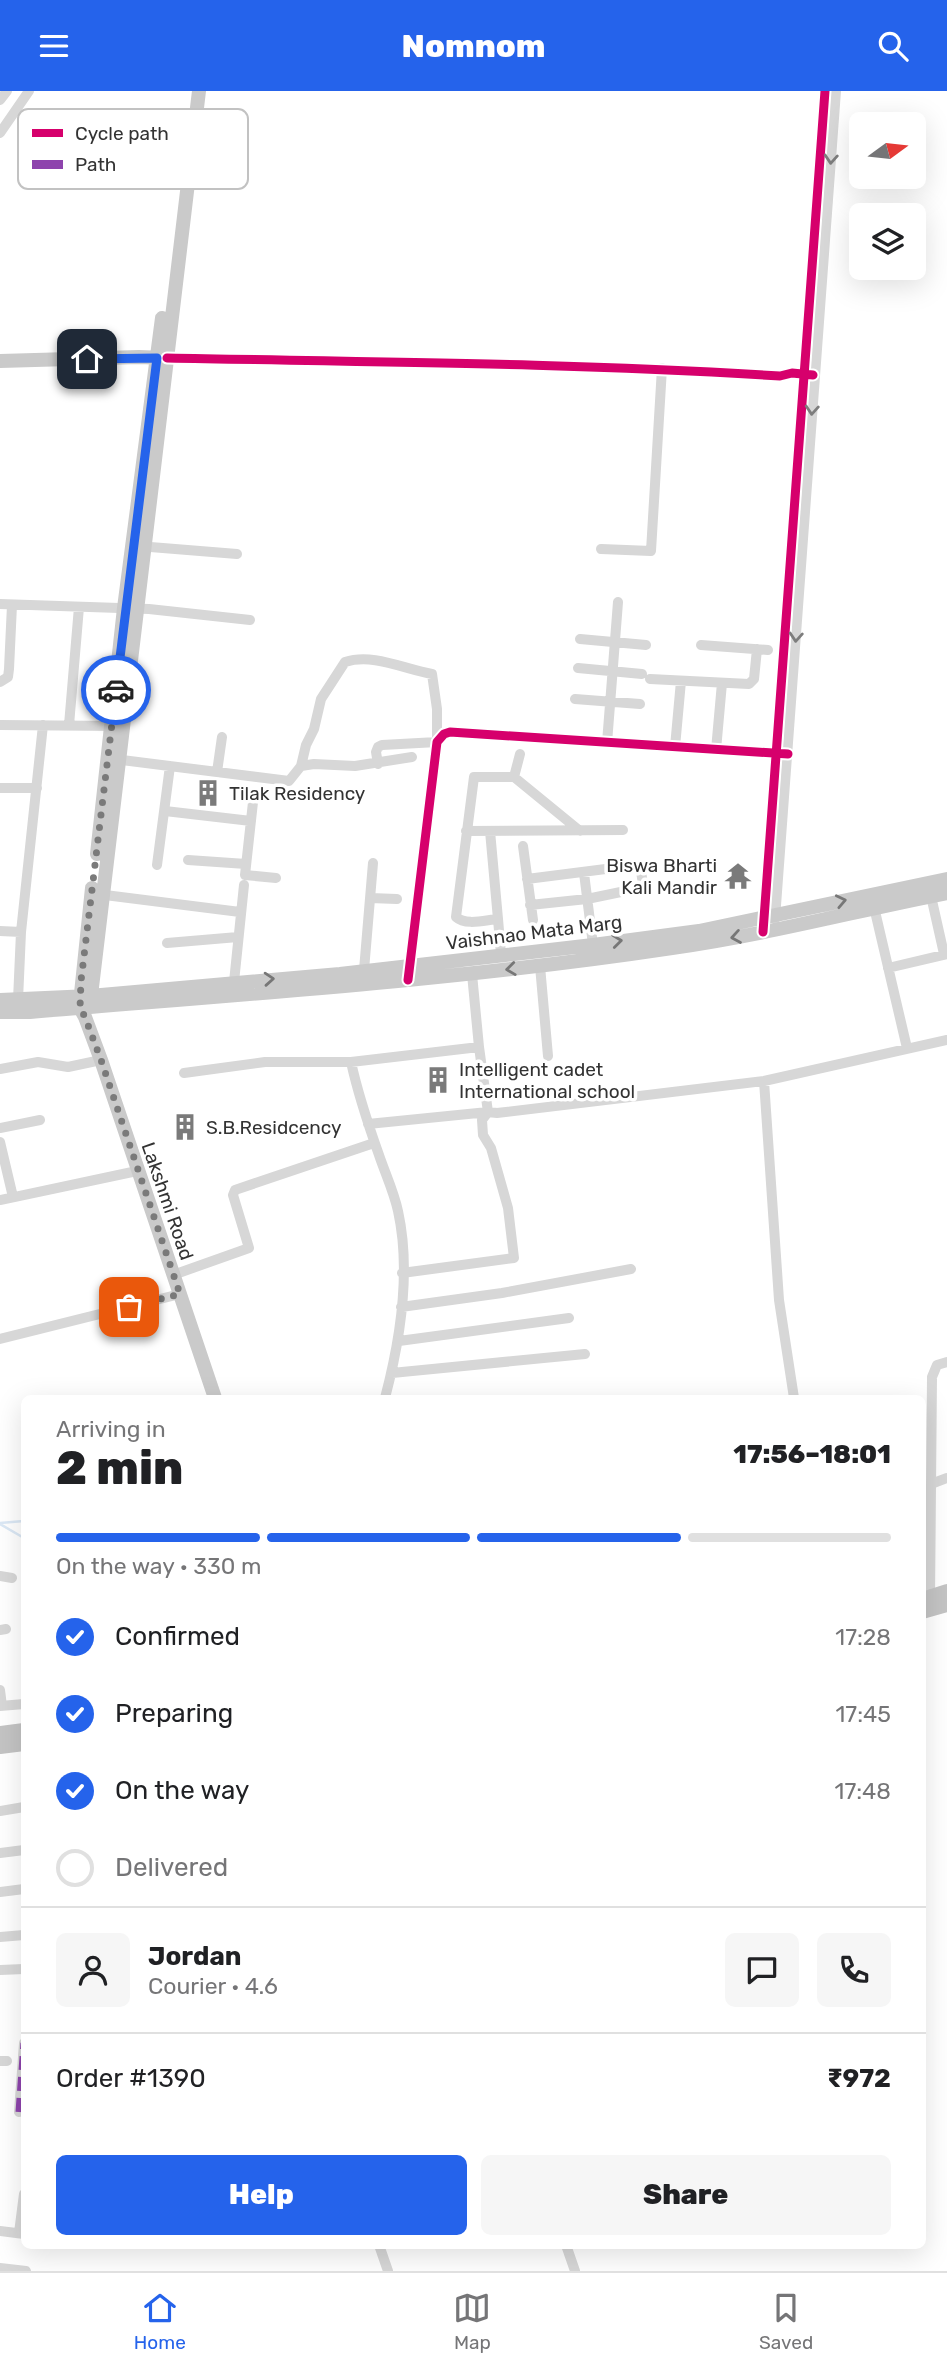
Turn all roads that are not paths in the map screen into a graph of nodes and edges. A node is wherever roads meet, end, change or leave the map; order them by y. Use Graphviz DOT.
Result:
graph roads {
  1 [pos="7,91"];
  2 [pos="29,91"];
  3 [pos="190,91"];
  4 [pos="199,91"];
  5 [pos="825,91"];
  6 [pos="836,91"];
  7 [pos="0,100"];
  8 [pos="188,109"];
  9 [pos="197,109"];
  10 [pos="0,133"];
  11 [pos="180,189"];
  12 [pos="185,189"];
  13 [pos="162,358"];
  14 [pos="0,362"];
  15 [pos="662,368"];
  16 [pos="809,380"];
  17 [pos="139,546"];
  18 [pos="601,549"];
  19 [pos="237,554"];
  20 [pos="618,601"];
  21 [pos="0,604"];
  22 [pos="12,604"];
  23 [pos="79,607"];
  24 [pos="131,608"];
  25 [pos="250,620"];
  26 [pos="580,639"];
  27 [pos="615,643"];
  28 [pos="646,645"];
  29 [pos="701,645"];
  30 [pos="579,668"];
  31 [pos="613,671"];
  32 [pos="681,681"];
  33 [pos="0,682"];
  34 [pos="722,683"];
  35 [pos="575,699"];
  36 [pos="610,702"];
  37 [pos="640,704"];
  38 [pos="0,725"];
  39 [pos="43,725"];
  40 [pos="69,725"];
  41 [pos="117,726"];
  42 [pos="222,737"];
  43 [pos="437,742"];
  44 [pos="607,743"];
  45 [pos="675,747"];
  46 [pos="716,750"];
  47 [pos="520,754"];
  48 [pos="782,754"];
  49 [pos="412,757"];
  50 [pos="113,759"];
  51 [pos="378,764"];
  52 [pos="170,766"];
  53 [pos="301,766"];
  54 [pos="217,772"];
  55 [pos="514,777"];
  56 [pos="0,788"];
  57 [pos="37,788"];
  58 [pos="254,793"];
  59 [pos="555,810"];
  60 [pos="165,811"];
  61 [pos="251,821"];
  62 [pos="623,830"];
  63 [pos="466,831"];
  64 [pos="490,831"];
  65 [pos="543,831"];
  66 [pos="580,831"];
  67 [pos="523,846"];
  68 [pos="188,860"];
  69 [pos="373,863"];
  70 [pos="246,864"];
  71 [pos="157,865"];
  72 [pos="584,873"];
  73 [pos="276,878"];
  74 [pos="527,879"];
  75 [pos="947,879"];
  76 [pos="244,885"];
  77 [pos="947,893"];
  78 [pos="97,894"];
  79 [pos="931,896"];
  80 [pos="370,898"];
  81 [pos="397,899"];
  82 [pos="587,899"];
  83 [pos="530,905"];
  84 [pos="874,908"];
  85 [pos="240,912"];
  86 [pos="498,919"];
  87 [pos="533,920"];
  88 [pos="769,924"];
  89 [pos="0,932"];
  90 [pos="21,932"];
  91 [pos="238,937"];
  92 [pos="167,943"];
  93 [pos="593,945"];
  94 [pos="501,954"];
  95 [pos="946,954"];
  96 [pos="540,966"];
  97 [pos="888,968"];
  98 [pos="364,970"];
  99 [pos="409,973"];
  100 [pos="472,974"];
  101 [pos="234,982"];
  102 [pos="0,1000"];
  103 [pos="18,1000"];
  104 [pos="85,1005"];
  105 [pos="0,1012"];
  106 [pos="947,1040"];
  107 [pos="479,1047"];
  108 [pos="907,1048"];
  109 [pos="548,1056"];
  110 [pos="101,1060"];
  111 [pos="351,1062"];
  112 [pos="0,1069"];
  113 [pos="184,1073"];
  114 [pos="764,1081"];
  115 [pos="488,1112"];
  116 [pos="40,1119"];
  117 [pos="368,1124"];
  118 [pos="0,1128"];
  119 [pos="0,1142"];
  120 [pos="374,1143"];
  121 [pos="137,1171"];
  122 [pos="13,1197"];
  123 [pos="0,1200"];
  124 [pos="631,1269"];
  125 [pos="402,1273"];
  126 [pos="173,1275"];
  127 [pos="180,1294"];
  128 [pos="401,1307"];
  129 [pos="569,1318"];
  130 [pos="0,1339"];
  131 [pos="399,1341"];
  132 [pos="585,1354"];
  133 [pos="947,1362"];
  134 [pos="392,1373"];
  135 [pos="214,1395"];
  136 [pos="386,1395"];
  137 [pos="794,1395"];
  138 [pos="947,1478"];
  139 [pos="932,1484"];
  140 [pos="0,1576"];
  141 [pos="12,1578"];
  142 [pos="926,1586"];
  143 [pos="947,1592"];
  144 [pos="926,1602"];
  145 [pos="926,1603"];
  146 [pos="947,1604"];
  147 [pos="0,1690"];
  148 [pos="21,1704"];
  149 [pos="1,1706"];
  150 [pos="21,1731"];
  151 [pos="0,1734"];
  152 [pos="21,1742"];
  153 [pos="0,1746"];
  154 [pos="21,1808"];
  155 [pos="0,1811"];
  156 [pos="21,1850"];
  157 [pos="0,1853"];
  158 [pos="21,1889"];
  159 [pos="0,1892"];
  160 [pos="21,1935"];
  161 [pos="0,1937"];
  162 [pos="21,1969"];
  163 [pos="0,1970"];
  164 [pos="21,2073"];
  165 [pos="17,2112"];
  166 [pos="0,2231"];
  167 [pos="21,2234"];
  168 [pos="380,2249"];
  169 [pos="567,2249"];
  170 [pos="0,2268"];
  171 [pos="26,2271"];
  172 [pos="388,2271"];
  173 [pos="575,2271"];
  1 -- 7 [label="street"];
  2 -- 10 [label="street"];
  3 -- 8 [label="main road"];
  4 -- 9 [label="main road"];
  5 -- 16 [label="street"];
  6 -- 16 [label="street, one-way"];
  11 -- 13 [label="main road"];
  12 -- 13 [label="main road"];
  13 -- 14 [label="main road"];
  13 -- 15 [label="street"];
  13 -- 17 [label="main road"];
  15 -- 16 [label="street"];
  15 -- 18 [label="street"];
  16 -- 48 [label="street"];
  17 -- 19 [label="street"];
  17 -- 24 [label="main road"];
  20 -- 27 [label="street"];
  21 -- 22 [label="street"];
  22 -- 23 [label="street"];
  22 -- 33 [label="street"];
  23 -- 24 [label="street"];
  23 -- 40 [label="street"];
  24 -- 25 [label="street"];
  24 -- 41 [label="main road"];
  26 -- 27 [label="street"];
  27 -- 28 [label="street"];
  27 -- 31 [label="street"];
  29 -- 34 [label="street"];
  30 -- 31 [label="street"];
  31 -- 32 [label="street"];
  31 -- 36 [label="street"];
  32 -- 34 [label="street"];
  32 -- 45 [label="street"];
  34 -- 46 [label="street"];
  35 -- 36 [label="street"];
  36 -- 37 [label="street"];
  36 -- 44 [label="street"];
  38 -- 39 [label="street"];
  39 -- 40 [label="street"];
  39 -- 57 [label="street"];
  40 -- 41 [label="street"];
  41 -- 50 [label="main road"];
  42 -- 54 [label="street"];
  43 -- 44 [label="street"];
  43 -- 51 [label="street"];
  43 -- 53 [label="street"];
  43 -- 99 [label="street"];
  44 -- 45 [label="street"];
  45 -- 46 [label="street"];
  46 -- 48 [label="street"];
  47 -- 55 [label="street"];
  48 -- 88 [label="street"];
  49 -- 51 [label="street"];
  50 -- 52 [label="street"];
  50 -- 78 [label="main road"];
  51 -- 53 [label="street"];
  52 -- 54 [label="street"];
  52 -- 60 [label="street"];
  53 -- 54 [label="street"];
  55 -- 59 [label="street"];
  55 -- 63 [label="street"];
  56 -- 57 [label="street"];
  57 -- 90 [label="street"];
  58 -- 61 [label="street"];
  59 -- 65 [label="street"];
  59 -- 66 [label="street"];
  60 -- 61 [label="street"];
  60 -- 71 [label="street"];
  61 -- 70 [label="street"];
  62 -- 66 [label="street"];
  63 -- 64 [label="street"];
  63 -- 86 [label="street"];
  64 -- 65 [label="street"];
  64 -- 86 [label="street"];
  65 -- 66 [label="street"];
  67 -- 74 [label="street"];
  68 -- 70 [label="street"];
  69 -- 80 [label="street"];
  70 -- 73 [label="street"];
  72 -- 74 [label="street"];
  72 -- 82 [label="street"];
  72 -- 82 [label="street"];
  74 -- 83 [label="street"];
  88 -- 75 [label="main road, Vaishnao Mata Marg, one-way"];
  76 -- 85 [label="street"];
  77 -- 79 [label="main road, Vaishnao Mata Marg"];
  78 -- 85 [label="street"];
  78 -- 104 [label="main road"];
  79 -- 84 [label="main road, Vaishnao Mata Marg"];
  79 -- 95 [label="street"];
  80 -- 81 [label="street"];
  80 -- 98 [label="street"];
  82 -- 83 [label="street"];
  82 -- 93 [label="street"];
  83 -- 87 [label="street"];
  84 -- 88 [label="main road, Vaishnao Mata Marg"];
  84 -- 97 [label="street"];
  85 -- 91 [label="street"];
  86 -- 94 [label="street"];
  93 -- 88 [label="main road, Vaishnao Mata Marg, one-way"];
  88 -- 96 [label="main road, Vaishnao Mata Marg, one-way"];
  89 -- 90 [label="street"];
  90 -- 103 [label="street"];
  91 -- 92 [label="street"];
  91 -- 101 [label="street"];
  93 -- 94 [label="main road, Vaishnao Mata Marg"];
  94 -- 99 [label="main road, Vaishnao Mata Marg"];
  95 -- 97 [label="street"];
  96 -- 100 [label="main road, Vaishnao Mata Marg, one-way"];
  96 -- 109 [label="street"];
  97 -- 108 [label="street"];
  98 -- 99 [label="main road, Vaishnao Mata Marg"];
  101 -- 98 [label="main road, Vaishnao Mata Marg, one-way"];
  99 -- 100 [label="main road, Vaishnao Mata Marg"];
  99 -- 104 [label="main road, Vaishnao Mata Marg"];
  100 -- 107 [label="street"];
  101 -- 104 [label="main road, Vaishnao Mata Marg"];
  102 -- 103 [label="main road"];
  103 -- 104 [label="main road"];
  104 -- 105 [label="main road"];
  104 -- 110 [label="main road, Lakshmi Road"];
  106 -- 108 [label="street"];
  107 -- 111 [label="street"];
  107 -- 115 [label="street"];
  108 -- 114 [label="street"];
  110 -- 112 [label="street"];
  110 -- 121 [label="main road, Lakshmi Road"];
  111 -- 113 [label="street"];
  111 -- 117 [label="street"];
  114 -- 115 [label="street"];
  114 -- 137 [label="street"];
  115 -- 117 [label="street"];
  115 -- 125 [label="street"];
  116 -- 118 [label="street"];
  117 -- 120 [label="street"];
  119 -- 122 [label="street"];
  120 -- 125 [label="street"];
  120 -- 126 [label="street"];
  121 -- 122 [label="street"];
  121 -- 126 [label="main road, Lakshmi Road"];
  122 -- 123 [label="street"];
  124 -- 128 [label="street"];
  125 -- 128 [label="street"];
  126 -- 127 [label="main road, Lakshmi Road"];
  127 -- 130 [label="street"];
  127 -- 135 [label="main road, Lakshmi Road"];
  128 -- 131 [label="street"];
  129 -- 131 [label="street"];
  131 -- 134 [label="street"];
  132 -- 134 [label="street"];
  133 -- 139 [label="street"];
  134 -- 136 [label="street"];
  138 -- 139 [label="street"];
  139 -- 142 [label="street"];
  140 -- 141 [label="street"];
  143 -- 144 [label="highway"];
  145 -- 146 [label="highway"];
  147 -- 149 [label="street"];
  148 -- 149 [label="street"];
  150 -- 151 [label="highway"];
  152 -- 153 [label="highway"];
  154 -- 155 [label="street"];
  156 -- 157 [label="street"];
  158 -- 159 [label="street"];
  160 -- 161 [label="street"];
  162 -- 163 [label="street"];
  164 -- 165 [label="street"];
  166 -- 167 [label="street"];
  168 -- 172 [label="street"];
  169 -- 173 [label="street"];
  170 -- 171 [label="street"];
}
